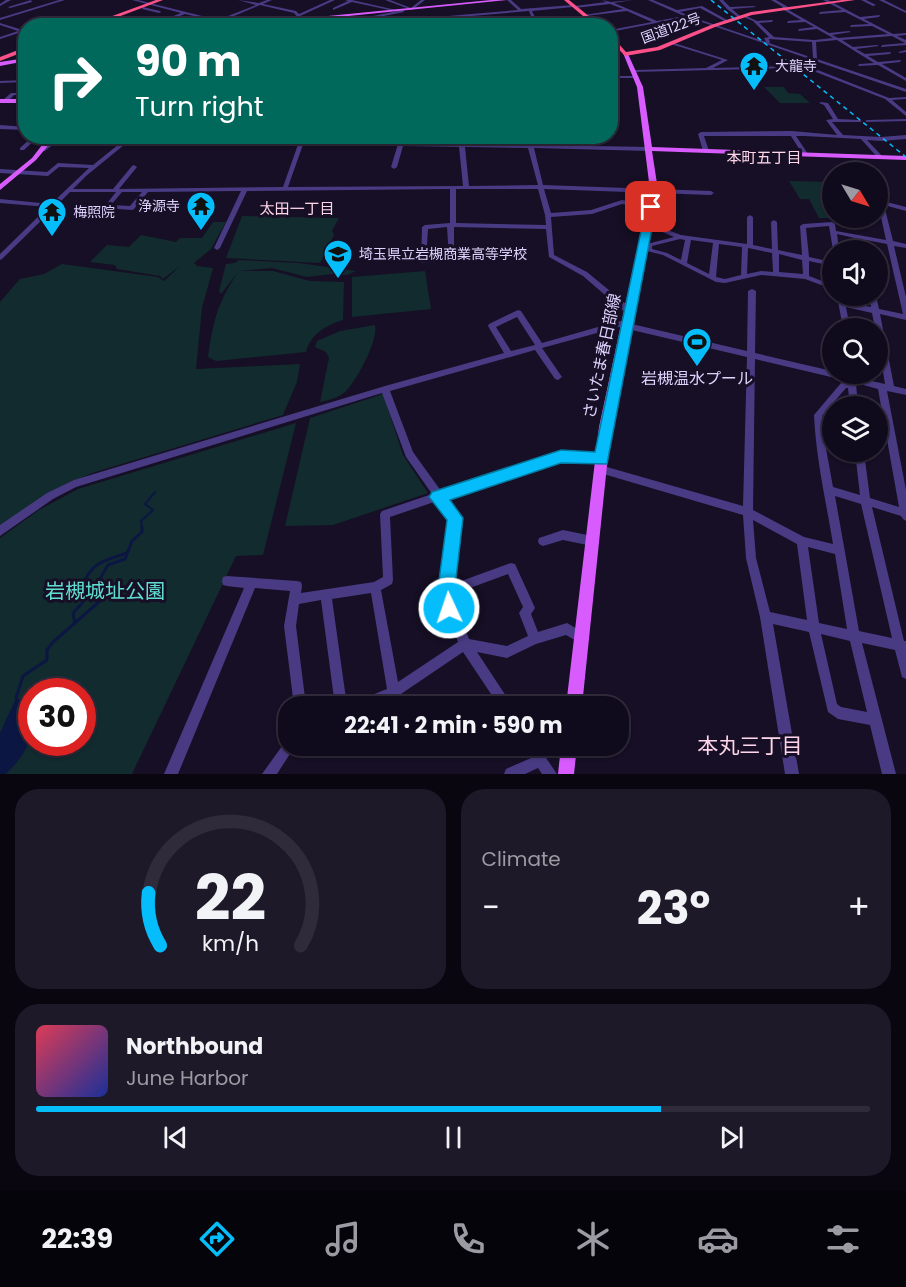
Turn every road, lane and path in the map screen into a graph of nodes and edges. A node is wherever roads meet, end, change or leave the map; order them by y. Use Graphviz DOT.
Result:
graph roads {
  1 [pos="9,0"];
  2 [pos="28,0"];
  3 [pos="63,0"];
  4 [pos="134,0"];
  5 [pos="161,0"];
  6 [pos="166,0"];
  7 [pos="240,0"];
  8 [pos="270,0"];
  9 [pos="333,0"];
  10 [pos="387,0"];
  11 [pos="421,0"];
  12 [pos="507,0"];
  13 [pos="566,0"];
  14 [pos="604,0"];
  15 [pos="631,0"];
  16 [pos="650,0"];
  17 [pos="721,0"];
  18 [pos="773,0"];
  19 [pos="853,0"];
  20 [pos="863,0"];
  21 [pos="881,0"];
  22 [pos="352,1"];
  23 [pos="827,1"];
  24 [pos="609,3"];
  25 [pos="151,4"];
  26 [pos="260,4"];
  27 [pos="366,4"];
  28 [pos="0,5"];
  29 [pos="48,5"];
  30 [pos="806,5"];
  31 [pos="873,5"];
  32 [pos="8,6"];
  33 [pos="574,6"];
  34 [pos="360,7"];
  35 [pos="701,7"];
  36 [pos="16,8"];
  37 [pos="143,8"];
  38 [pos="729,8"];
  39 [pos="785,8"];
  40 [pos="334,9"];
  41 [pos="411,9"];
  42 [pos="530,9"];
  43 [pos="813,9"];
  44 [pos="394,10"];
  45 [pos="403,10"];
  46 [pos="520,10"];
  47 [pos="628,10"];
  48 [pos="906,10"];
  49 [pos="27,11"];
  50 [pos="676,11"];
  51 [pos="846,11"];
  52 [pos="762,12"];
  53 [pos="187,13"];
  54 [pos="820,13"];
  55 [pos="344,15"];
  56 [pos="586,15"];
  57 [pos="688,16"];
  58 [pos="879,16"];
  59 [pos="301,17"];
  60 [pos="448,17"];
  61 [pos="742,17"];
  62 [pos="110,18"];
  63 [pos="115,18"];
  64 [pos="163,18"];
  65 [pos="174,18"];
  66 [pos="207,18"];
  67 [pos="226,18"];
  68 [pos="293,18"];
  69 [pos="348,18"];
  70 [pos="365,18"];
  71 [pos="414,18"];
  72 [pos="442,18"];
  73 [pos="534,18"];
  74 [pos="590,18"];
  75 [pos="859,18"];
  76 [pos="0,19"];
  77 [pos="727,21"];
  78 [pos="771,21"];
  79 [pos="806,21"];
  80 [pos="815,21"];
  81 [pos="756,22"];
  82 [pos="788,22"];
  83 [pos="657,23"];
  84 [pos="2,25"];
  85 [pos="872,25"];
  86 [pos="713,26"];
  87 [pos="851,26"];
  88 [pos="12,28"];
  89 [pos="879,28"];
  90 [pos="820,29"];
  91 [pos="836,29"];
  92 [pos="861,29"];
  93 [pos="18,30"];
  94 [pos="618,30"];
  95 [pos="799,30"];
  96 [pos="0,32"];
  97 [pos="849,32"];
  98 [pos="18,33"];
  99 [pos="828,34"];
  100 [pos="906,34"];
  101 [pos="892,35"];
  102 [pos="0,38"];
  103 [pos="773,39"];
  104 [pos="837,39"];
  105 [pos="815,43"];
  106 [pos="906,43"];
  107 [pos="672,44"];
  108 [pos="772,45"];
  109 [pos="824,45"];
  110 [pos="618,46"];
  111 [pos="851,48"];
  112 [pos="18,51"];
  113 [pos="890,53"];
  114 [pos="625,54"];
  115 [pos="863,55"];
  116 [pos="0,58"];
  117 [pos="18,60"];
  118 [pos="817,60"];
  119 [pos="900,61"];
  120 [pos="878,63"];
  121 [pos="0,64"];
  122 [pos="859,65"];
  123 [pos="905,66"];
  124 [pos="884,67"];
  125 [pos="791,68"];
  126 [pos="705,71"];
  127 [pos="636,74"];
  128 [pos="618,76"];
  129 [pos="905,77"];
  130 [pos="18,81"];
  131 [pos="0,82"];
  132 [pos="906,91"];
  133 [pos="906,98"];
  134 [pos="889,99"];
  135 [pos="821,103"];
  136 [pos="906,118"];
  137 [pos="836,120"];
  138 [pos="860,121"];
  139 [pos="867,121"];
  140 [pos="0,127"];
  141 [pos="18,128"];
  142 [pos="792,133"];
  143 [pos="842,137"];
  144 [pos="906,137"];
  145 [pos="863,138"];
  146 [pos="28,144"];
  147 [pos="47,144"];
  148 [pos="51,144"];
  149 [pos="123,144"];
  150 [pos="301,144"];
  151 [pos="401,144"];
  152 [pos="462,144"];
  153 [pos="530,145"];
  154 [pos="573,146"];
  155 [pos="22,149"];
  156 [pos="650,149"];
  157 [pos="43,150"];
  158 [pos="706,151"];
  159 [pos="805,154"];
  160 [pos="880,157"];
  161 [pos="906,158"];
  162 [pos="134,167"];
  163 [pos="394,167"];
  164 [pos="93,168"];
  165 [pos="0,171"];
  166 [pos="19,172"];
  167 [pos="453,187"];
  168 [pos="466,187"];
  169 [pos="540,187"];
  170 [pos="0,188"];
  171 [pos="245,189"];
  172 [pos="285,189"];
  173 [pos="118,190"];
  174 [pos="147,190"];
  175 [pos="654,190"];
  176 [pos="71,191"];
  177 [pos="711,193"];
  178 [pos="0,201"];
  179 [pos="55,206"];
  180 [pos="651,207"];
  181 [pos="906,209"];
  182 [pos="548,215"];
  183 [pos="750,217"];
  184 [pos="774,222"];
  185 [pos="647,224"];
  186 [pos="452,225"];
  187 [pos="549,227"];
  188 [pos="834,232"];
  189 [pos="684,237"];
  190 [pos="862,238"];
  191 [pos="835,240"];
  192 [pos="716,242"];
  193 [pos="889,243"];
  194 [pos="747,246"];
  195 [pos="906,246"];
  196 [pos="217,249"];
  197 [pos="775,252"];
  198 [pos="0,258"];
  199 [pos="805,258"];
  200 [pos="822,262"];
  201 [pos="684,263"];
  202 [pos="777,273"];
  203 [pos="744,275"];
  204 [pos="806,277"];
  205 [pos="712,278"];
  206 [pos="822,283"];
  207 [pos="752,291"];
  208 [pos="861,306"];
  209 [pos="875,306"];
  210 [pos="876,311"];
  211 [pos="630,312"];
  212 [pos="906,315"];
  213 [pos="626,325"];
  214 [pos="538,346"];
  215 [pos="508,355"];
  216 [pos="751,355"];
  217 [pos="822,372"];
  218 [pos="558,377"];
  219 [pos="845,384"];
  220 [pos="873,384"];
  221 [pos="886,387"];
  222 [pos="385,389"];
  223 [pos="906,392"];
  224 [pos="861,462"];
  225 [pos="601,464"];
  226 [pos="828,490"];
  227 [pos="437,497"];
  228 [pos="865,500"];
  229 [pos="748,512"];
  230 [pos="906,514"];
  231 [pos="0,531"];
  232 [pos="543,541"];
  233 [pos="592,541"];
  234 [pos="802,541"];
  235 [pos="838,550"];
  236 [pos="227,581"];
  237 [pos="251,585"];
  238 [pos="375,587"];
  239 [pos="446,592"];
  240 [pos="326,594"];
  241 [pos="294,599"];
  242 [pos="766,617"];
  243 [pos="814,627"];
  244 [pos="854,635"];
  245 [pos="535,639"];
  246 [pos="582,639"];
  247 [pos="465,644"];
  248 [pos="902,646"];
  249 [pos="906,673"];
  250 [pos="394,692"];
  251 [pos="299,696"];
  252 [pos="340,696"];
  253 [pos="384,696"];
  254 [pos="499,696"];
  255 [pos="575,696"];
  256 [pos="876,720"];
  257 [pos="282,756"];
  258 [pos="538,756"];
  259 [pos="568,756"];
  260 [pos="541,760"];
  261 [pos="171,774"];
  262 [pos="269,774"];
  263 [pos="511,774"];
  264 [pos="550,774"];
  265 [pos="566,774"];
  266 [pos="792,774"];
  267 [pos="890,774"];
  1 -- 28 [label="street"];
  2 -- 29 [label="street"];
  2 -- 32 [label="street"];
  3 -- 29 [label="street"];
  4 -- 25 [label="street"];
  5 -- 25 [label="highway"];
  6 -- 25 [label="highway"];
  7 -- 26 [label="street"];
  8 -- 26 [label="street"];
  9 -- 59 [label="street"];
  10 -- 41 [label="street"];
  11 -- 41 [label="street"];
  12 -- 41 [label="main road"];
  12 -- 46 [label="street"];
  13 -- 33 [label="highway"];
  14 -- 24 [label="street"];
  15 -- 24 [label="street"];
  16 -- 50 [label="street"];
  17 -- 38 [label="street"];
  18 -- 39 [label="street"];
  19 -- 23 [label="highway, 国道122号"];
  20 -- 31 [label="street"];
  21 -- 48 [label="street"];
  22 -- 27 [label="street"];
  22 -- 40 [label="street"];
  23 -- 30 [label="highway, 国道122号"];
  23 -- 51 [label="street"];
  24 -- 33 [label="street"];
  24 -- 47 [label="street"];
  25 -- 37 [label="highway"];
  25 -- 53 [label="street"];
  25 -- 62 [label="highway"];
  26 -- 59 [label="street"];
  26 -- 67 [label="street"];
  27 -- 34 [label="street"];
  27 -- 44 [label="street"];
  29 -- 49 [label="street"];
  30 -- 39 [label="highway, 国道122号"];
  30 -- 43 [label="street"];
  33 -- 42 [label="street"];
  33 -- 56 [label="highway"];
  35 -- 50 [label="street"];
  35 -- 77 [label="street"];
  36 -- 49 [label="street"];
  37 -- 63 [label="highway"];
  37 -- 64 [label="street"];
  38 -- 52 [label="street"];
  38 -- 61 [label="street"];
  39 -- 52 [label="highway, 国道122号"];
  39 -- 79 [label="street"];
  41 -- 45 [label="main road"];
  42 -- 46 [label="street"];
  42 -- 73 [label="street"];
  44 -- 45 [label="main road"];
  44 -- 55 [label="main road"];
  45 -- 70 [label="street"];
  45 -- 71 [label="street"];
  46 -- 60 [label="street"];
  47 -- 56 [label="street"];
  47 -- 83 [label="street"];
  49 -- 76 [label="street"];
  50 -- 57 [label="street"];
  51 -- 54 [label="street"];
  51 -- 75 [label="street"];
  52 -- 61 [label="highway, 国道122号"];
  53 -- 65 [label="street"];
  53 -- 66 [label="street"];
  55 -- 59 [label="main road"];
  55 -- 69 [label="street"];
  56 -- 74 [label="highway"];
  57 -- 83 [label="street"];
  57 -- 86 [label="street"];
  58 -- 75 [label="street"];
  59 -- 68 [label="main road"];
  60 -- 72 [label="street"];
  61 -- 77 [label="highway, 国道122号"];
  61 -- 81 [label="street"];
  75 -- 85 [label="street"];
  77 -- 86 [label="highway, 国道122号"];
  78 -- 81 [label="street"];
  79 -- 80 [label="street"];
  79 -- 82 [label="street"];
  79 -- 90 [label="street"];
  81 -- 103 [label="street"];
  83 -- 94 [label="street"];
  84 -- 88 [label="street"];
  85 -- 87 [label="street"];
  85 -- 89 [label="street"];
  86 -- 107 [label="highway, 国道122号"];
  86 -- 108 [label="street"];
  88 -- 93 [label="street"];
  88 -- 96 [label="street"];
  89 -- 92 [label="street"];
  89 -- 101 [label="street"];
  90 -- 91 [label="street"];
  90 -- 95 [label="street"];
  90 -- 99 [label="street"];
  97 -- 99 [label="street"];
  98 -- 102 [label="street"];
  99 -- 104 [label="street"];
  100 -- 101 [label="street"];
  101 -- 104 [label="street"];
  101 -- 106 [label="street"];
  103 -- 105 [label="street"];
  103 -- 108 [label="street"];
  104 -- 105 [label="street"];
  104 -- 111 [label="street"];
  105 -- 109 [label="street"];
  105 -- 118 [label="street"];
  106 -- 111 [label="street"];
  107 -- 114 [label="highway, 国道122号"];
  107 -- 126 [label="street"];
  108 -- 118 [label="street"];
  110 -- 114 [label="highway, 国道122号"];
  111 -- 115 [label="street"];
  112 -- 116 [label="highway"];
  113 -- 115 [label="street"];
  114 -- 127 [label="main road, さいたま春日部線"];
  115 -- 120 [label="street"];
  117 -- 121 [label="main road"];
  118 -- 132 [label="street"];
  118 -- 134 [label="street"];
  119 -- 120 [label="street"];
  120 -- 122 [label="street"];
  120 -- 124 [label="street"];
  123 -- 124 [label="street"];
  124 -- 129 [label="street"];
  125 -- 126 [label="street"];
  126 -- 127 [label="street"];
  127 -- 128 [label="street"];
  127 -- 156 [label="main road, さいたま春日部線"];
  130 -- 131 [label="street"];
  133 -- 134 [label="street"];
  134 -- 136 [label="street"];
  135 -- 137 [label="street"];
  136 -- 139 [label="street"];
  137 -- 138 [label="street"];
  137 -- 143 [label="street"];
  140 -- 141 [label="street"];
  142 -- 143 [label="street"];
  142 -- 158 [label="street"];
  142 -- 159 [label="street"];
  143 -- 145 [label="street"];
  144 -- 145 [label="street"];
  145 -- 160 [label="street"];
  146 -- 155 [label="street"];
  147 -- 157 [label="main road"];
  148 -- 157 [label="street"];
  149 -- 164 [label="street"];
  150 -- 172 [label="street"];
  151 -- 152 [label="street"];
  151 -- 163 [label="street"];
  152 -- 153 [label="street"];
  152 -- 168 [label="street"];
  153 -- 154 [label="street"];
  153 -- 169 [label="street"];
  154 -- 156 [label="street"];
  156 -- 158 [label="main road"];
  156 -- 175 [label="main road, さいたま春日部線"];
  157 -- 166 [label="main road"];
  158 -- 159 [label="main road"];
  159 -- 160 [label="main road"];
  160 -- 161 [label="main road"];
  162 -- 173 [label="street"];
  164 -- 166 [label="street"];
  164 -- 176 [label="street"];
  165 -- 166 [label="street"];
  166 -- 170 [label="main road"];
  167 -- 168 [label="street"];
  167 -- 172 [label="street"];
  167 -- 186 [label="street"];
  168 -- 169 [label="street"];
  169 -- 175 [label="street"];
  169 -- 182 [label="street"];
  171 -- 172 [label="street"];
  171 -- 174 [label="street"];
  171 -- 196 [label="street"];
  173 -- 174 [label="street"];
  173 -- 174 [label="street"];
  173 -- 176 [label="street"];
  175 -- 177 [label="street"];
  175 -- 180 [label="main road, さいたま春日部線"];
  176 -- 179 [label="street"];
  178 -- 179 [label="street"];
  179 -- 198 [label="street"];
  180 -- 182 [label="street"];
  180 -- 185 [label="main road, さいたま春日部線"];
  181 -- 193 [label="street"];
  182 -- 187 [label="street"];
  183 -- 194 [label="street"];
  184 -- 197 [label="street"];
  185 -- 189 [label="street"];
  185 -- 211 [label="main road, さいたま春日部線"];
  186 -- 186 [label="street"];
  186 -- 187 [label="street"];
  187 -- 211 [label="street"];
  188 -- 190 [label="street"];
  188 -- 191 [label="street"];
  188 -- 199 [label="street"];
  189 -- 192 [label="street"];
  189 -- 201 [label="street"];
  189 -- 201 [label="street"];
  190 -- 193 [label="street"];
  192 -- 194 [label="street"];
  192 -- 205 [label="street"];
  193 -- 195 [label="street"];
  193 -- 212 [label="street"];
  194 -- 197 [label="street"];
  194 -- 203 [label="street"];
  197 -- 199 [label="street"];
  197 -- 202 [label="street"];
  199 -- 200 [label="street"];
  199 -- 204 [label="street"];
  201 -- 205 [label="street"];
  202 -- 203 [label="street"];
  202 -- 204 [label="street"];
  203 -- 205 [label="street"];
  204 -- 206 [label="street"];
  207 -- 216 [label="street"];
  208 -- 210 [label="street"];
  209 -- 210 [label="street"];
  210 -- 212 [label="street"];
  210 -- 221 [label="street"];
  211 -- 213 [label="main road, さいたま春日部線"];
  213 -- 214 [label="street"];
  213 -- 216 [label="street"];
  213 -- 225 [label="main road, さいたま春日部線"];
  214 -- 215 [label="street"];
  214 -- 215 [label="street"];
  214 -- 218 [label="street"];
  215 -- 222 [label="street"];
  216 -- 217 [label="street"];
  216 -- 229 [label="street"];
  219 -- 226 [label="street"];
  220 -- 221 [label="street"];
  221 -- 223 [label="street"];
  221 -- 230 [label="street"];
  222 -- 227 [label="street"];
  222 -- 231 [label="street"];
  224 -- 228 [label="street"];
  225 -- 227 [label="street"];
  225 -- 229 [label="street"];
  225 -- 233 [label="main road, さいたま春日部線"];
  226 -- 228 [label="street"];
  226 -- 235 [label="street"];
  227 -- 238 [label="street"];
  227 -- 239 [label="street"];
  228 -- 230 [label="street"];
  228 -- 248 [label="street"];
  229 -- 234 [label="street"];
  229 -- 242 [label="street"];
  232 -- 233 [label="street"];
  233 -- 246 [label="main road, さいたま春日部線"];
  234 -- 235 [label="street"];
  234 -- 243 [label="street"];
  235 -- 244 [label="street"];
  236 -- 237 [label="street"];
  237 -- 241 [label="street"];
  237 -- 261 [label="street"];
  238 -- 240 [label="street"];
  238 -- 250 [label="street"];
  239 -- 245 [label="street"];
  239 -- 247 [label="street"];
  240 -- 241 [label="street"];
  240 -- 252 [label="street"];
  241 -- 251 [label="street"];
  242 -- 243 [label="street"];
  242 -- 266 [label="street"];
  243 -- 244 [label="street"];
  243 -- 256 [label="street"];
  244 -- 248 [label="street"];
  244 -- 256 [label="street"];
  245 -- 246 [label="street"];
  245 -- 247 [label="street"];
  246 -- 255 [label="main road, さいたま春日部線"];
  247 -- 250 [label="street"];
  247 -- 254 [label="street"];
  248 -- 249 [label="street"];
  250 -- 253 [label="street"];
  256 -- 267 [label="street"];
  257 -- 262 [label="street"];
  258 -- 260 [label="street"];
  259 -- 265 [label="main road"];
  260 -- 263 [label="street"];
  260 -- 264 [label="street"];
}
